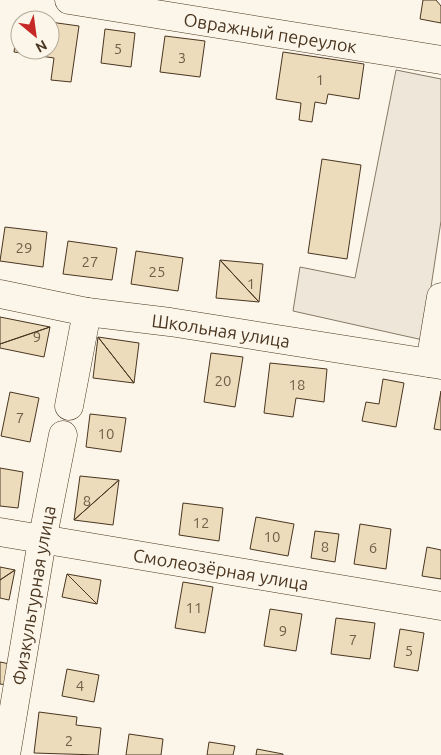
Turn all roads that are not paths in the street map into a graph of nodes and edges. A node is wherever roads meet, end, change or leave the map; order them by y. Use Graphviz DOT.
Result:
graph roads {
  1 [pos="69,0"];
  2 [pos="441,60"];
  3 [pos="0,294"];
  4 [pos="441,297"];
  5 [pos="87,312"];
  6 [pos="435,364"];
  7 [pos="69,406"];
  8 [pos="63,435"];
  9 [pos="0,532"];
  10 [pos="42,541"];
  11 [pos="441,606"];
  12 [pos="6,755"];
  1 -- 2 [label="street, Овражный переулок"];
  3 -- 5 [label="street, Школьная улица"];
  4 -- 6 [label="street"];
  5 -- 6 [label="street, Школьная улица"];
  5 -- 7 [label="street"];
  8 -- 10 [label="street, Физкультурная улица"];
  9 -- 10 [label="street, Смолеозёрная улица"];
  10 -- 11 [label="street, Смолеозёрная улица"];
  10 -- 12 [label="street, Физкультурная улица"];
}
